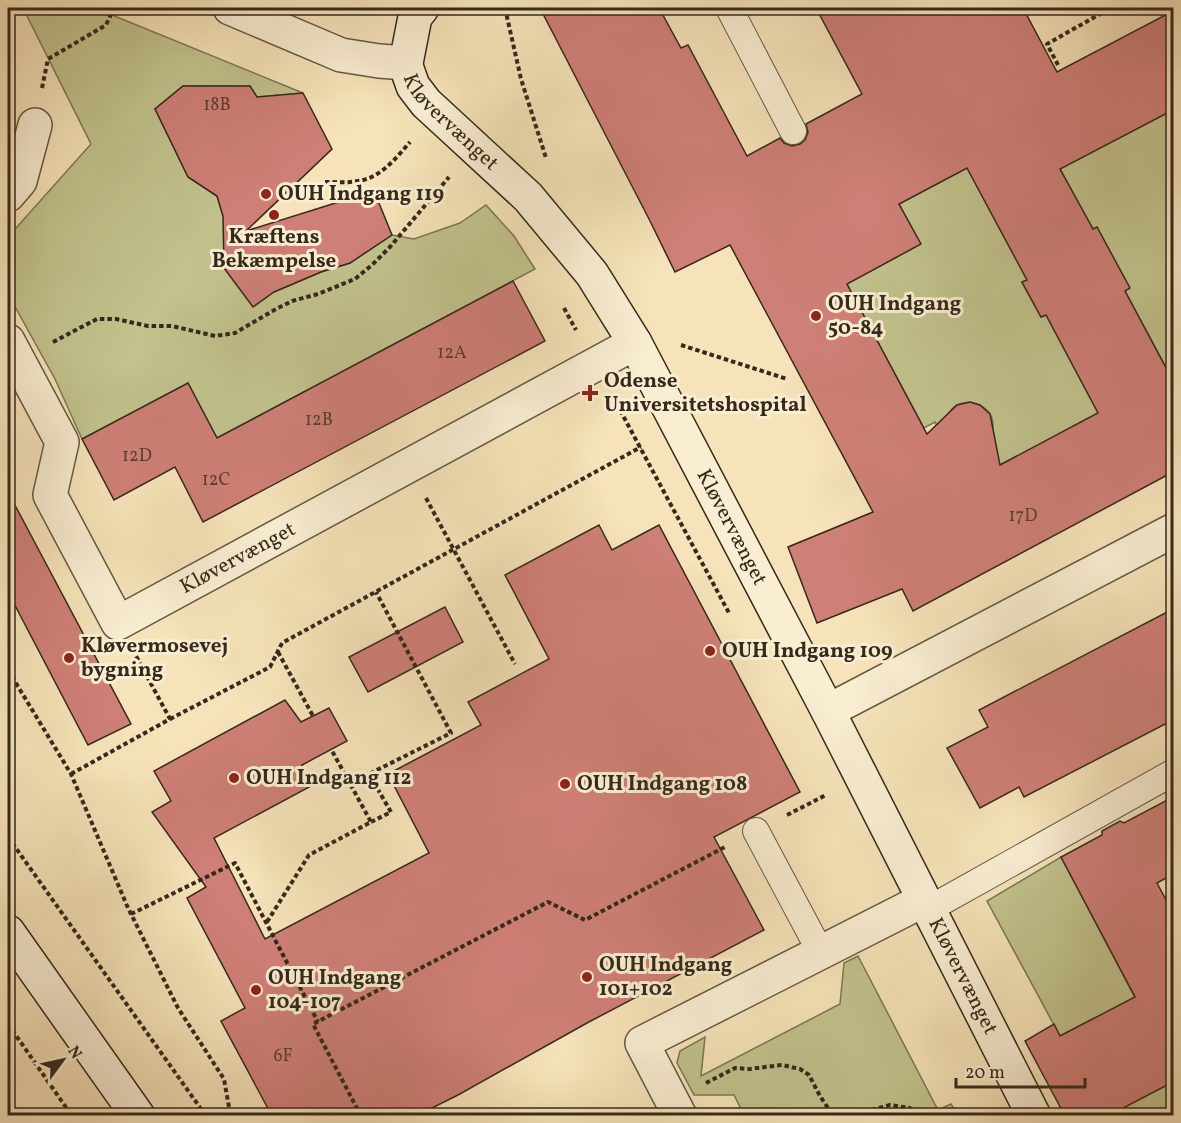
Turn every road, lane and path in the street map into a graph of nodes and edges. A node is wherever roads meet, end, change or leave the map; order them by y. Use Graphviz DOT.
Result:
graph roads {
  1 [pos="114,8"];
  2 [pos="230,8"];
  3 [pos="422,8"];
  4 [pos="506,8"];
  5 [pos="729,8"];
  6 [pos="1096,8"];
  7 [pos="48,59"];
  8 [pos="406,63"];
  9 [pos="1058,65"];
  10 [pos="35,125"];
  11 [pos="793,131"];
  12 [pos="417,135"];
  13 [pos="546,159"];
  14 [pos="456,169"];
  15 [pos="325,182"];
  16 [pos="8,195"];
  17 [pos="562,304"];
  18 [pos="635,343"];
  19 [pos="675,343"];
  20 [pos="13,351"];
  21 [pos="595,365"];
  22 [pos="787,379"];
  23 [pos="678,427"];
  24 [pos="640,447"];
  25 [pos="409,466"];
  26 [pos="1173,530"];
  27 [pos="454,549"];
  28 [pos="376,591"];
  29 [pos="730,616"];
  30 [pos="118,623"];
  31 [pos="278,652"];
  32 [pos="515,664"];
  33 [pos="8,670"];
  34 [pos="828,711"];
  35 [pos="313,716"];
  36 [pos="170,719"];
  37 [pos="332,749"];
  38 [pos="1173,772"];
  39 [pos="71,774"];
  40 [pos="831,804"];
  41 [pos="371,822"];
  42 [pos="756,831"];
  43 [pos="8,837"];
  44 [pos="926,904"];
  45 [pos="131,915"];
  46 [pos="266,923"];
  47 [pos="8,932"];
  48 [pos="821,952"];
  49 [pos="318,1022"];
  50 [pos="8,1023"];
  51 [pos="15,1035"];
  52 [pos="8,1040"];
  53 [pos="676,1108"];
  54 [pos="363,1115"];
  55 [pos="72,1116"];
  56 [pos="138,1116"];
  57 [pos="206,1116"];
  58 [pos="224,1116"];
  59 [pos="842,1116"];
  60 [pos="850,1116"];
  61 [pos="917,1116"];
  62 [pos="1035,1116"];
  1 -- 7 [label="path"];
  2 -- 8 [label="street, Kløvervænget"];
  3 -- 8 [label="street, Kløvervænget"];
  4 -- 13 [label="path"];
  5 -- 11 [label="lane"];
  6 -- 9 [label="path"];
  8 -- 18 [label="street, Kløvervænget"];
  10 -- 16 [label="street"];
  12 -- 15 [label="path"];
  14 -- 20 [label="path"];
  17 -- 21 [label="path"];
  18 -- 21 [label="street, Kløvervænget"];
  18 -- 23 [label="street, Kløvervænget"];
  19 -- 22 [label="path"];
  20 -- 30 [label="street"];
  21 -- 24 [label="path"];
  21 -- 25 [label="street, Kløvervænget"];
  23 -- 24 [label="path"];
  23 -- 34 [label="street, Kløvervænget"];
  24 -- 27 [label="path"];
  24 -- 29 [label="path"];
  25 -- 27 [label="path"];
  25 -- 30 [label="street, Kløvervænget"];
  26 -- 34 [label="street"];
  27 -- 28 [label="path"];
  27 -- 32 [label="path"];
  28 -- 31 [label="path"];
  28 -- 41 [label="path"];
  30 -- 36 [label="path"];
  31 -- 35 [label="path"];
  31 -- 36 [label="path"];
  33 -- 39 [label="path"];
  34 -- 44 [label="street, Kløvervænget"];
  36 -- 39 [label="path"];
  37 -- 41 [label="path"];
  38 -- 44 [label="lane"];
  39 -- 45 [label="path"];
  40 -- 42 [label="path"];
  41 -- 46 [label="path"];
  42 -- 48 [label="lane"];
  42 -- 49 [label="path"];
  43 -- 57 [label="path"];
  44 -- 48 [label="street, Kløvervænget"];
  44 -- 62 [label="street, Kløvervænget"];
  45 -- 46 [label="path"];
  45 -- 58 [label="path"];
  46 -- 49 [label="path"];
  47 -- 56 [label="street"];
  48 -- 53 [label="street, Kløvervænget"];
  49 -- 54 [label="path"];
  50 -- 51 [label="path"];
  51 -- 52 [label="path"];
  51 -- 55 [label="path"];
  53 -- 59 [label="path"];
  60 -- 61 [label="path"];
}
